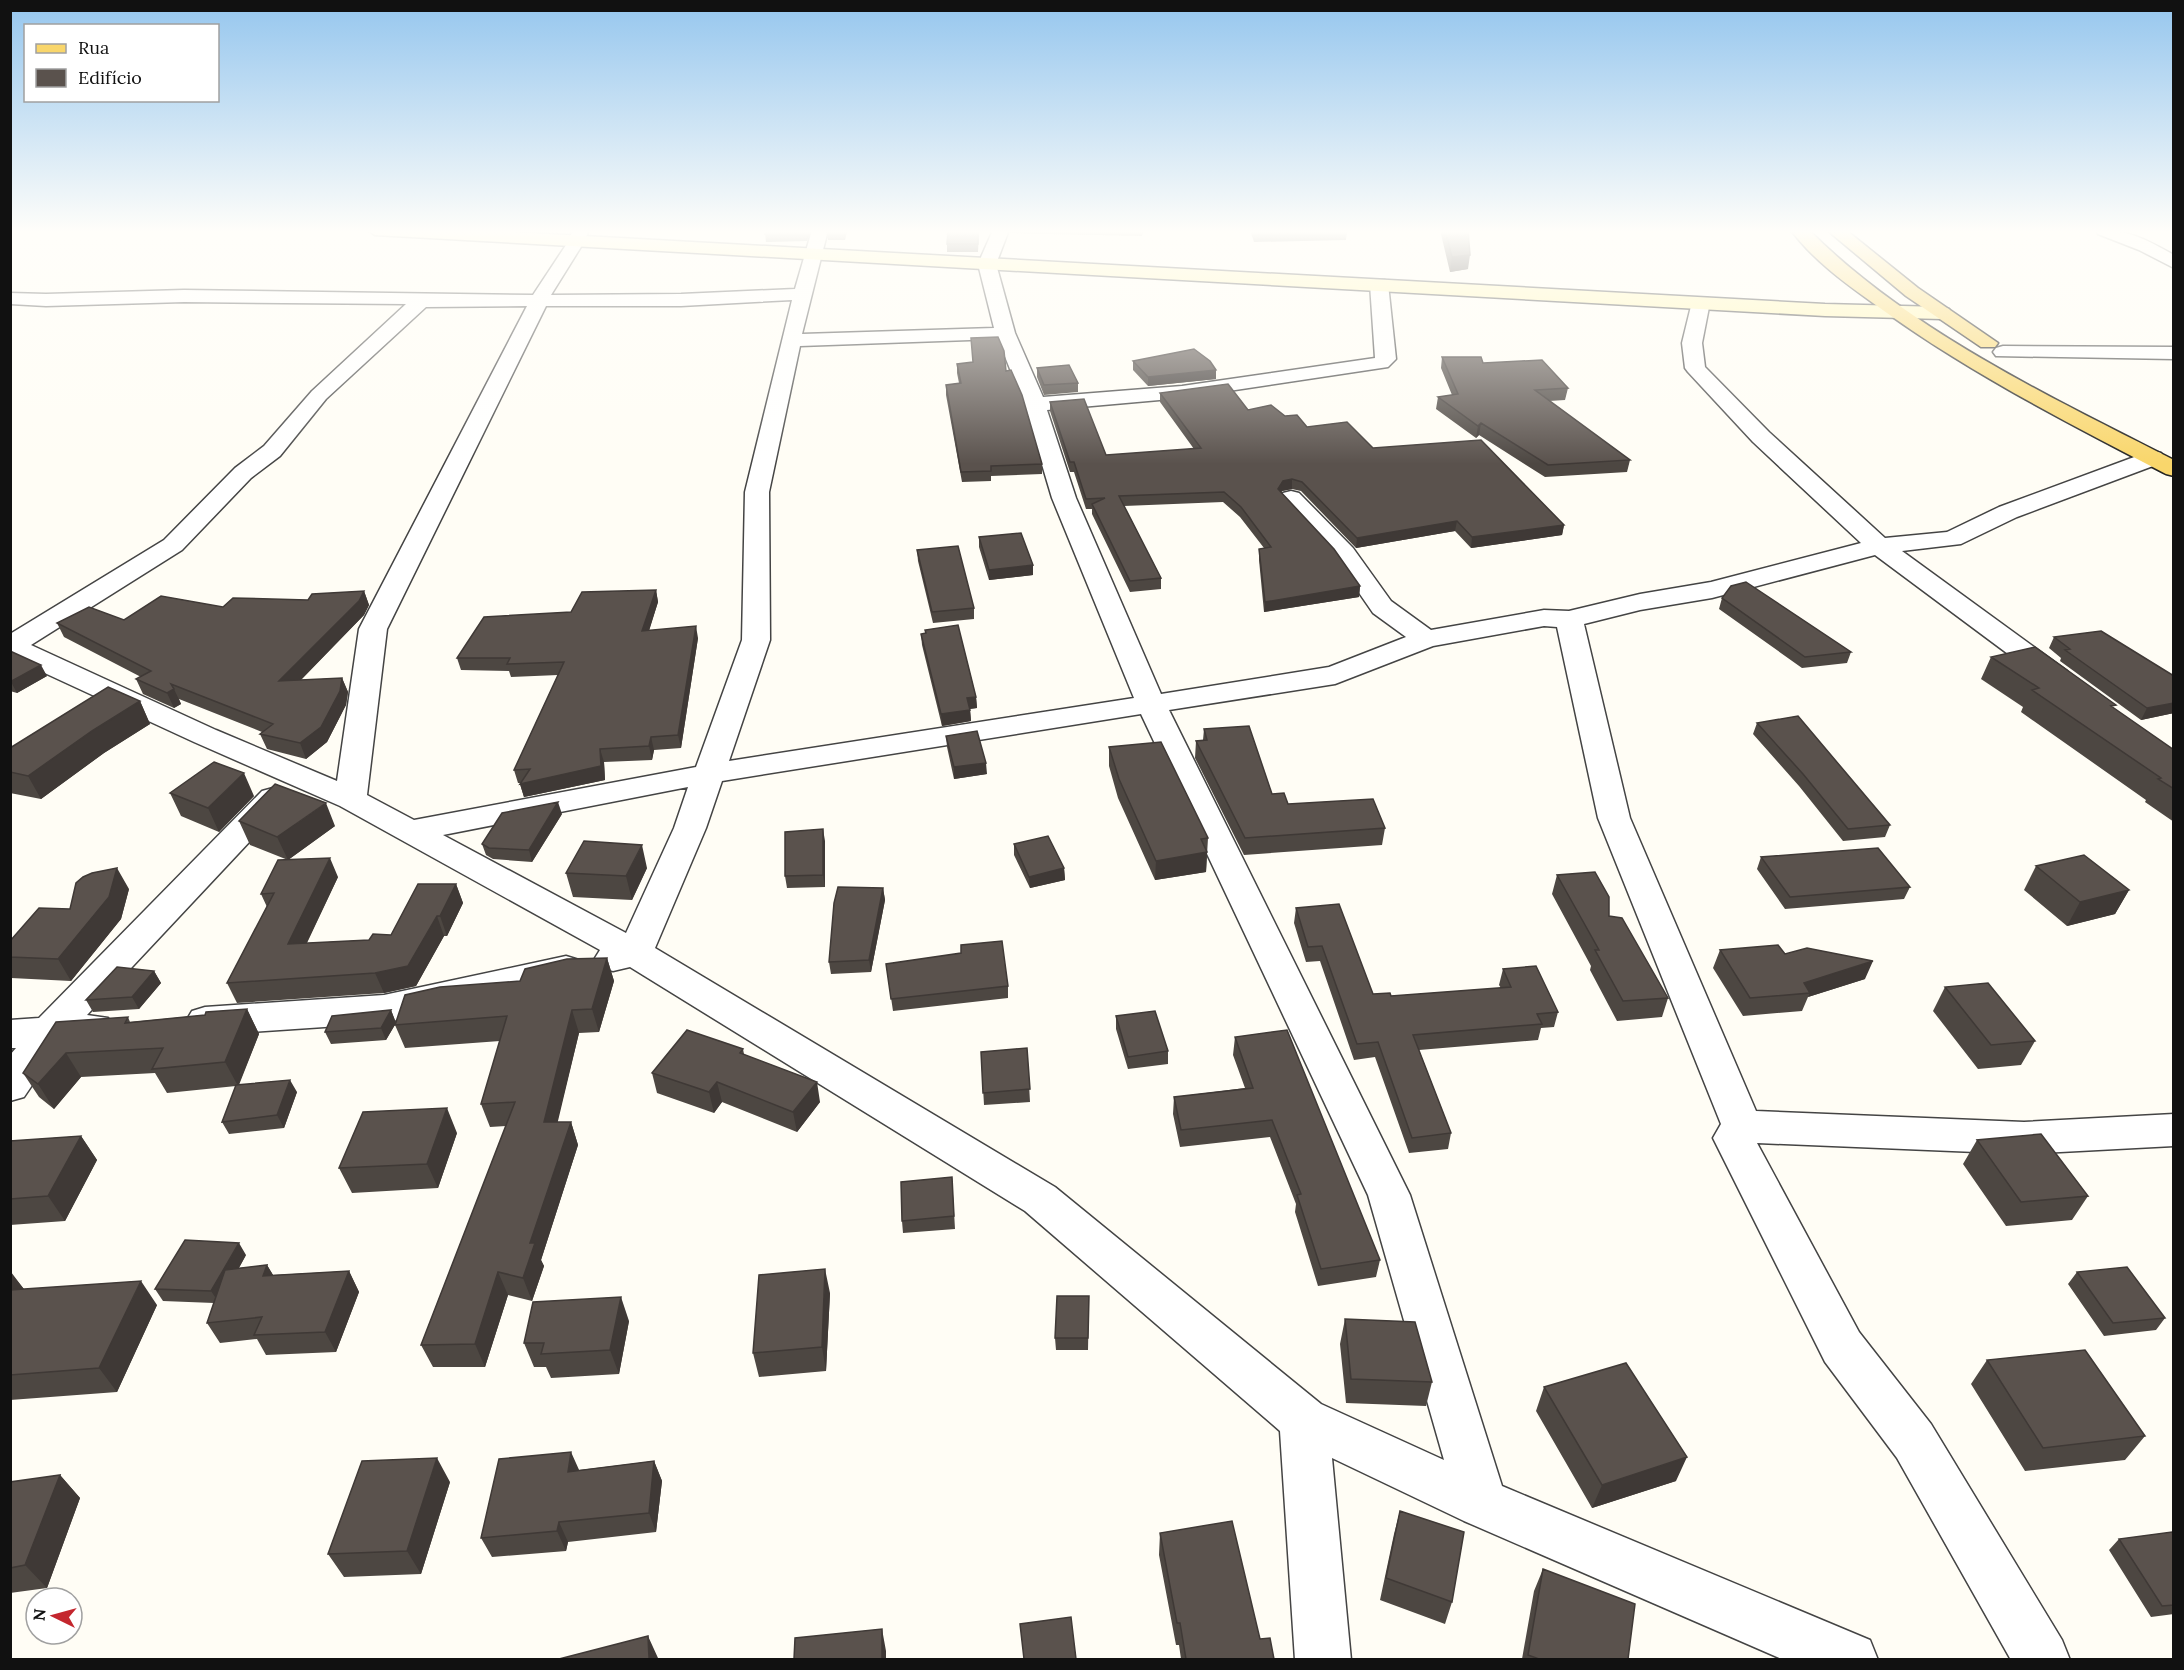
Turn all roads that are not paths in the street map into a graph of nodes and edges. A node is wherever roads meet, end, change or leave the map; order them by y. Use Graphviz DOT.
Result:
graph roads {
  1 [pos="29,308"];
  2 [pos="414,308"];
  3 [pos="535,308"];
  4 [pos="799,308"];
  5 [pos="998,308"];
  6 [pos="1381,308"];
  7 [pos="1700,308"];
  8 [pos="1817,308"];
  9 [pos="1890,308"];
  10 [pos="1935,308"];
  11 [pos="1896,312"];
  12 [pos="1942,313"];
  13 [pos="10,317"];
  14 [pos="1005,333"];
  15 [pos="791,340"];
  16 [pos="2003,352"];
  17 [pos="2174,353"];
  18 [pos="2037,373"];
  19 [pos="2077,396"];
  20 [pos="1035,404"];
  21 [pos="2106,412"];
  22 [pos="2163,464"];
  23 [pos="1291,498"];
  24 [pos="1879,546"];
  25 [pos="1569,620"];
  26 [pos="1426,639"];
  27 [pos="10,646"];
  28 [pos="2079,692"];
  29 [pos="1151,704"];
  30 [pos="709,774"];
  31 [pos="295,775"];
  32 [pos="351,799"];
  33 [pos="409,831"];
  34 [pos="634,953"];
  35 [pos="49,1031"];
  36 [pos="10,1034"];
  37 [pos="10,1086"];
  38 [pos="1742,1126"];
  39 [pos="2174,1130"];
  40 [pos="1304,1420"];
  41 [pos="1482,1503"];
  42 [pos="1323,1659"];
  43 [pos="1850,1659"];
  44 [pos="2042,1659"];
  1 -- 13 [label="street"];
  2 -- 27 [label="street"];
  3 -- 32 [label="street"];
  4 -- 15 [label="street"];
  5 -- 14 [label="street"];
  6 -- 20 [label="street"];
  7 -- 24 [label="street"];
  8 -- 11 [label="street"];
  9 -- 11 [label="main road"];
  10 -- 12 [label="main road"];
  11 -- 12 [label="street"];
  11 -- 22 [label="main road"];
  12 -- 16 [label="main road"];
  14 -- 15 [label="street"];
  14 -- 20 [label="street"];
  15 -- 30 [label="street"];
  16 -- 17 [label="street"];
  16 -- 18 [label="main road"];
  19 -- 21 [label="main road"];
  20 -- 29 [label="street"];
  22 -- 24 [label="street"];
  23 -- 26 [label="street"];
  24 -- 25 [label="street"];
  24 -- 28 [label="street"];
  25 -- 26 [label="street"];
  25 -- 38 [label="street"];
  26 -- 29 [label="street"];
  27 -- 31 [label="street"];
  29 -- 30 [label="street"];
  29 -- 41 [label="street"];
  30 -- 33 [label="street"];
  30 -- 34 [label="street"];
  31 -- 32 [label="street"];
  31 -- 35 [label="street"];
  32 -- 33 [label="street"];
  33 -- 34 [label="street"];
  34 -- 35 [label="street"];
  34 -- 40 [label="street"];
  35 -- 36 [label="street"];
  35 -- 37 [label="street"];
  38 -- 39 [label="street"];
  38 -- 44 [label="street"];
  40 -- 41 [label="street"];
  40 -- 42 [label="street"];
  41 -- 43 [label="street"];
}
